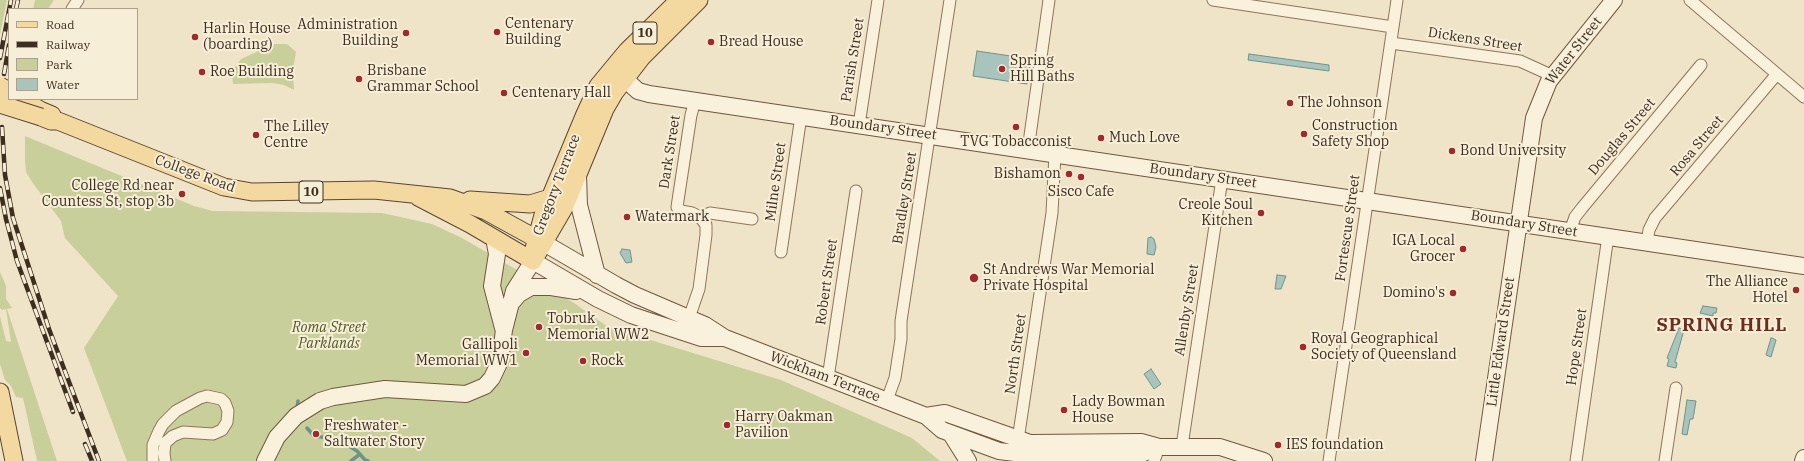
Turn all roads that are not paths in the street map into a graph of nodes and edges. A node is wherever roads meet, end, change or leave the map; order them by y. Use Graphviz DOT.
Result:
graph roads {
  1 [pos="679,0"];
  2 [pos="699,0"];
  3 [pos="878,0"];
  4 [pos="950,0"];
  5 [pos="1049,0"];
  6 [pos="1213,0"];
  7 [pos="1397,0"];
  8 [pos="1690,0"];
  9 [pos="1611,1"];
  10 [pos="1393,27"];
  11 [pos="1391,43"];
  12 [pos="1701,65"];
  13 [pos="618,73"];
  14 [pos="1777,74"];
  15 [pos="1553,76"];
  16 [pos="1804,97"];
  17 [pos="24,100"];
  18 [pos="695,101"];
  19 [pos="0,104"];
  20 [pos="0,114"];
  21 [pos="46,115"];
  22 [pos="801,116"];
  23 [pos="859,125"];
  24 [pos="930,135"];
  25 [pos="1028,150"];
  26 [pos="1055,154"];
  27 [pos="578,175"];
  28 [pos="1222,179"];
  29 [pos="856,191"];
  30 [pos="410,193"];
  31 [pos="450,198"];
  32 [pos="550,198"];
  33 [pos="1368,200"];
  34 [pos="700,217"];
  35 [pos="752,219"];
  36 [pos="1518,223"];
  37 [pos="1570,231"];
  38 [pos="1608,236"];
  39 [pos="494,238"];
  40 [pos="540,240"];
  41 [pos="1647,242"];
  42 [pos="781,252"];
  43 [pos="533,261"];
  44 [pos="1804,266"];
  45 [pos="597,274"];
  46 [pos="585,293"];
  47 [pos="510,306"];
  48 [pos="689,318"];
  49 [pos="504,330"];
  50 [pos="724,338"];
  51 [pos="828,378"];
  52 [pos="1676,388"];
  53 [pos="0,392"];
  54 [pos="887,400"];
  55 [pos="1,406"];
  56 [pos="926,416"];
  57 [pos="951,434"];
  58 [pos="1182,446"];
  59 [pos="1017,452"];
  60 [pos="1157,454"];
  61 [pos="1256,460"];
  62 [pos="14,461"];
  63 [pos="153,461"];
  64 [pos="165,461"];
  65 [pos="264,461"];
  66 [pos="968,461"];
  67 [pos="1329,461"];
  68 [pos="1484,461"];
  69 [pos="1576,461"];
  70 [pos="1665,461"];
  1 -- 13 [label="main road, Gregory Terrace / 10"];
  2 -- 13 [label="main road, Gregory Terrace / 10"];
  3 -- 23 [label="street, Parish Street"];
  4 -- 24 [label="street, Bradley Street"];
  5 -- 25 [label="street"];
  6 -- 10 [label="street"];
  7 -- 10 [label="street, Fortescue Street"];
  8 -- 14 [label="street"];
  9 -- 15 [label="main road, Water Street"];
  10 -- 11 [label="street, Fortescue Street"];
  11 -- 15 [label="street, Dickens Street"];
  11 -- 33 [label="street, Fortescue Street"];
  12 -- 37 [label="street, Douglas Street"];
  13 -- 18 [label="main road, Boundary Street"];
  13 -- 27 [label="main road, Gregory Terrace / 10"];
  13 -- 32 [label="main road, Gregory Terrace / 10"];
  14 -- 16 [label="street"];
  14 -- 41 [label="street, Rosa Street"];
  15 -- 36 [label="main road, Water Street"];
  17 -- 21 [label="main road, College Road / 10"];
  18 -- 22 [label="main road, Boundary Street"];
  18 -- 34 [label="street, Dark Street"];
  19 -- 21 [label="main road, College Road / 10, bridge"];
  20 -- 21 [label="main road"];
  21 -- 30 [label="main road, College Road / 10"];
  22 -- 23 [label="main road, Boundary Street"];
  22 -- 42 [label="street, Milne Street"];
  23 -- 24 [label="main road, Boundary Street"];
  24 -- 25 [label="main road, Boundary Street"];
  24 -- 54 [label="street, Bradley Street"];
  25 -- 26 [label="main road, Boundary Street"];
  26 -- 28 [label="main road, Boundary Street"];
  26 -- 59 [label="street, North Street"];
  27 -- 40 [label="main road, Gregory Terrace / 10"];
  27 -- 45 [label="main road"];
  28 -- 33 [label="main road, Boundary Street"];
  28 -- 58 [label="street, Allenby Street"];
  29 -- 51 [label="street, Robert Street"];
  30 -- 31 [label="main road, College Road / 10"];
  30 -- 39 [label="main road, College Road / 10"];
  31 -- 32 [label="main road, 10"];
  31 -- 40 [label="main road, College Road"];
  32 -- 40 [label="main road, Gregory Terrace / 10"];
  33 -- 36 [label="main road, Boundary Street"];
  33 -- 67 [label="street, Fortescue Street"];
  34 -- 35 [label="street, Dark Street"];
  34 -- 48 [label="street"];
  36 -- 37 [label="main road, Boundary Street"];
  36 -- 68 [label="main road, Little Edward Street"];
  37 -- 38 [label="main road, Boundary Street"];
  38 -- 41 [label="main road, Boundary Street"];
  38 -- 69 [label="street, Hope Street"];
  39 -- 43 [label="main road, College Road / 10"];
  39 -- 49 [label="main road"];
  40 -- 43 [label="main road, Gregory Terrace / 10"];
  40 -- 45 [label="main road, Wickham Terrace"];
  41 -- 44 [label="main road, Boundary Street"];
  43 -- 46 [label="main road, Wickham Terrace"];
  43 -- 47 [label="main road"];
  45 -- 48 [label="main road, Wickham Terrace"];
  46 -- 47 [label="main road"];
  46 -- 50 [label="main road, Wickham Terrace"];
  47 -- 49 [label="main road"];
  48 -- 50 [label="main road, Wickham Terrace"];
  49 -- 65 [label="main road"];
  50 -- 51 [label="main road, Wickham Terrace"];
  51 -- 54 [label="main road, Wickham Terrace"];
  52 -- 70 [label="street"];
  53 -- 55 [label="main road"];
  54 -- 56 [label="main road, Wickham Terrace"];
  55 -- 62 [label="main road"];
  56 -- 57 [label="main road, Wickham Terrace"];
  56 -- 59 [label="main road"];
  57 -- 59 [label="main road, Wickham Terrace"];
  57 -- 66 [label="main road"];
  58 -- 60 [label="main road"];
  58 -- 61 [label="main road"];
  59 -- 60 [label="main road"];
  63 -- 64 [label="street"];
}
